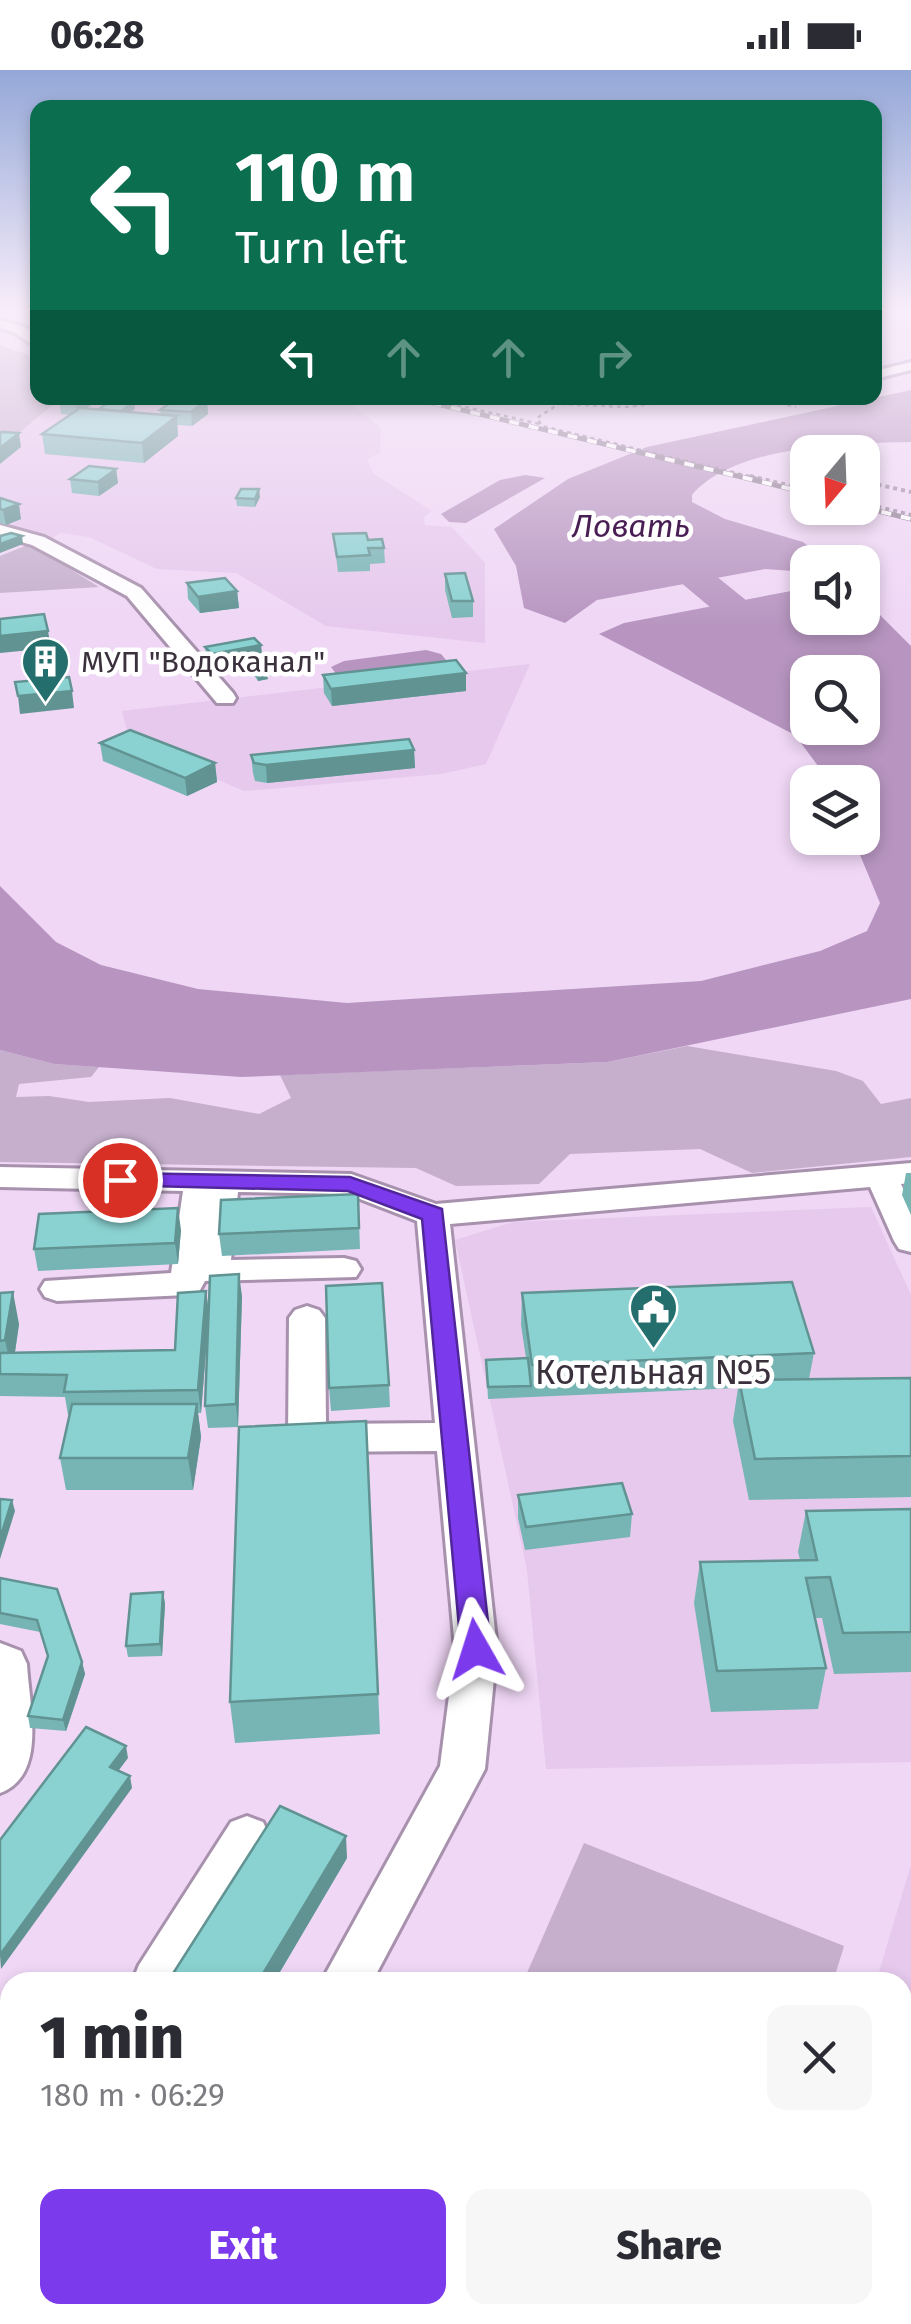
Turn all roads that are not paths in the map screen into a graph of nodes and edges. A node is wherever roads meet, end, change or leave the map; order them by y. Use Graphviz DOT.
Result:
graph roads {
  1 [pos="0,530"];
  2 [pos="225,698"];
  3 [pos="896,1174"];
  4 [pos="0,1177"];
  5 [pos="211,1182"];
  6 [pos="434,1214"];
  7 [pos="911,1241"];
  8 [pos="344,1269"];
  9 [pos="57,1289"];
  10 [pos="306,1318"];
  11 [pos="455,1437"];
  12 [pos="0,1662"];
  13 [pos="0,1774"];
  14 [pos="247,1836"];
  15 [pos="164,1972"];
  16 [pos="351,1972"];
  1 -- 2 [label="street"];
  3 -- 6 [label="street"];
  3 -- 7 [label="street"];
  4 -- 5 [label="street"];
  5 -- 6 [label="street"];
  5 -- 8 [label="street"];
  5 -- 9 [label="street"];
  6 -- 11 [label="street"];
  10 -- 11 [label="street"];
  11 -- 16 [label="street"];
  12 -- 13 [label="street"];
  14 -- 15 [label="street"];
}
